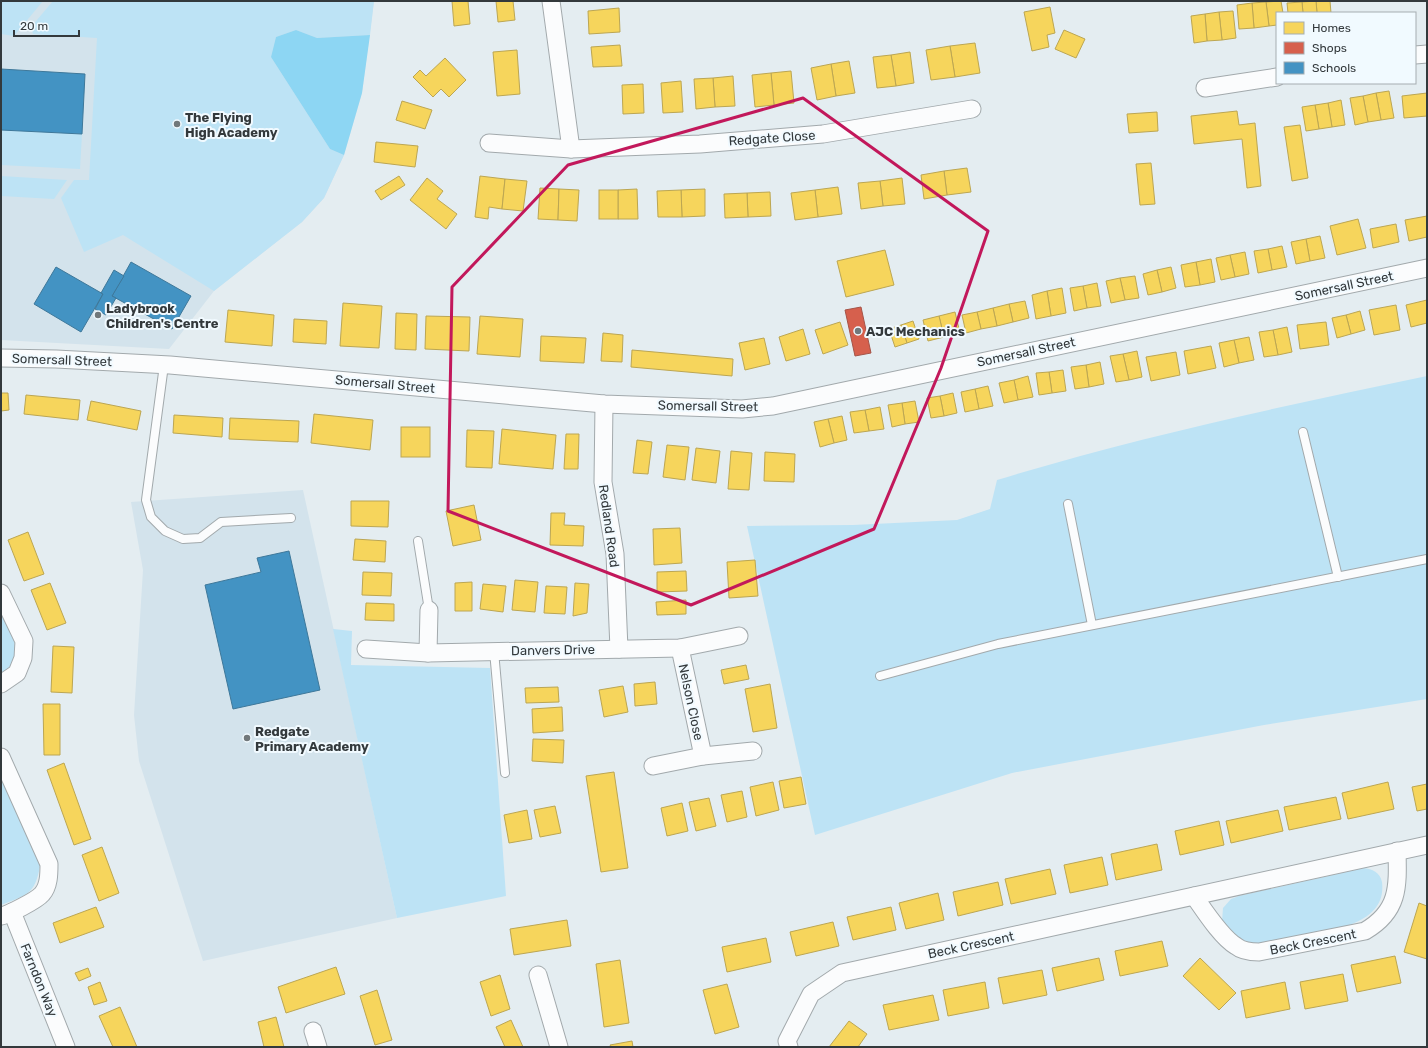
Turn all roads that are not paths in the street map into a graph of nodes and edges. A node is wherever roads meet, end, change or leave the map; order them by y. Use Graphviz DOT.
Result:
graph roads {
  1 [pos="551,1"];
  2 [pos="1427,54"];
  3 [pos="1416,56"];
  4 [pos="1276,77"];
  5 [pos="1205,88"];
  6 [pos="972,109"];
  7 [pos="489,142"];
  8 [pos="571,149"];
  9 [pos="1427,268"];
  10 [pos="1,358"];
  11 [pos="164,365"];
  12 [pos="604,404"];
  13 [pos="1304,432"];
  14 [pos="1068,504"];
  15 [pos="291,518"];
  16 [pos="418,541"];
  17 [pos="1427,559"];
  18 [pos="1338,576"];
  19 [pos="1,593"];
  20 [pos="429,610"];
  21 [pos="1092,626"];
  22 [pos="740,636"];
  23 [pos="680,648"];
  24 [pos="366,649"];
  25 [pos="619,649"];
  26 [pos="494,651"];
  27 [pos="428,653"];
  28 [pos="880,676"];
  29 [pos="1,684"];
  30 [pos="753,751"];
  31 [pos="703,756"];
  32 [pos="1,757"];
  33 [pos="653,766"];
  34 [pos="505,773"];
  35 [pos="1427,845"];
  36 [pos="1397,852"];
  37 [pos="1194,896"];
  38 [pos="7,914"];
  39 [pos="538,975"];
  40 [pos="66,1047"];
  41 [pos="559,1047"];
  42 [pos="789,1047"];
  1 -- 8 [label="street"];
  2 -- 3 [label="street"];
  4 -- 5 [label="street"];
  6 -- 8 [label="street, Redgate Close"];
  7 -- 8 [label="street, Redgate Close"];
  9 -- 12 [label="street, Somersall Street"];
  10 -- 11 [label="street, Somersall Street"];
  11 -- 12 [label="street, Somersall Street"];
  11 -- 15 [label="lane"];
  12 -- 25 [label="street, Redland Road"];
  13 -- 18 [label="lane"];
  14 -- 21 [label="lane"];
  16 -- 20 [label="lane"];
  17 -- 18 [label="lane"];
  18 -- 21 [label="lane"];
  19 -- 29 [label="street"];
  20 -- 27 [label="street"];
  21 -- 28 [label="lane"];
  22 -- 23 [label="street, Danvers Drive"];
  23 -- 25 [label="street, Danvers Drive"];
  23 -- 31 [label="street, Nelson Close"];
  24 -- 27 [label="street, Danvers Drive"];
  25 -- 26 [label="street, Danvers Drive"];
  26 -- 27 [label="street, Danvers Drive"];
  26 -- 34 [label="lane"];
  30 -- 31 [label="street, Nelson Close"];
  31 -- 33 [label="street, Nelson Close"];
  32 -- 38 [label="street"];
  35 -- 36 [label="street, Beck Crescent"];
  36 -- 37 [label="street, Beck Crescent"];
  36 -- 37 [label="street, Beck Crescent"];
  37 -- 42 [label="street, Beck Crescent"];
  38 -- 40 [label="street, Farndon Way"];
  39 -- 41 [label="street"];
}
